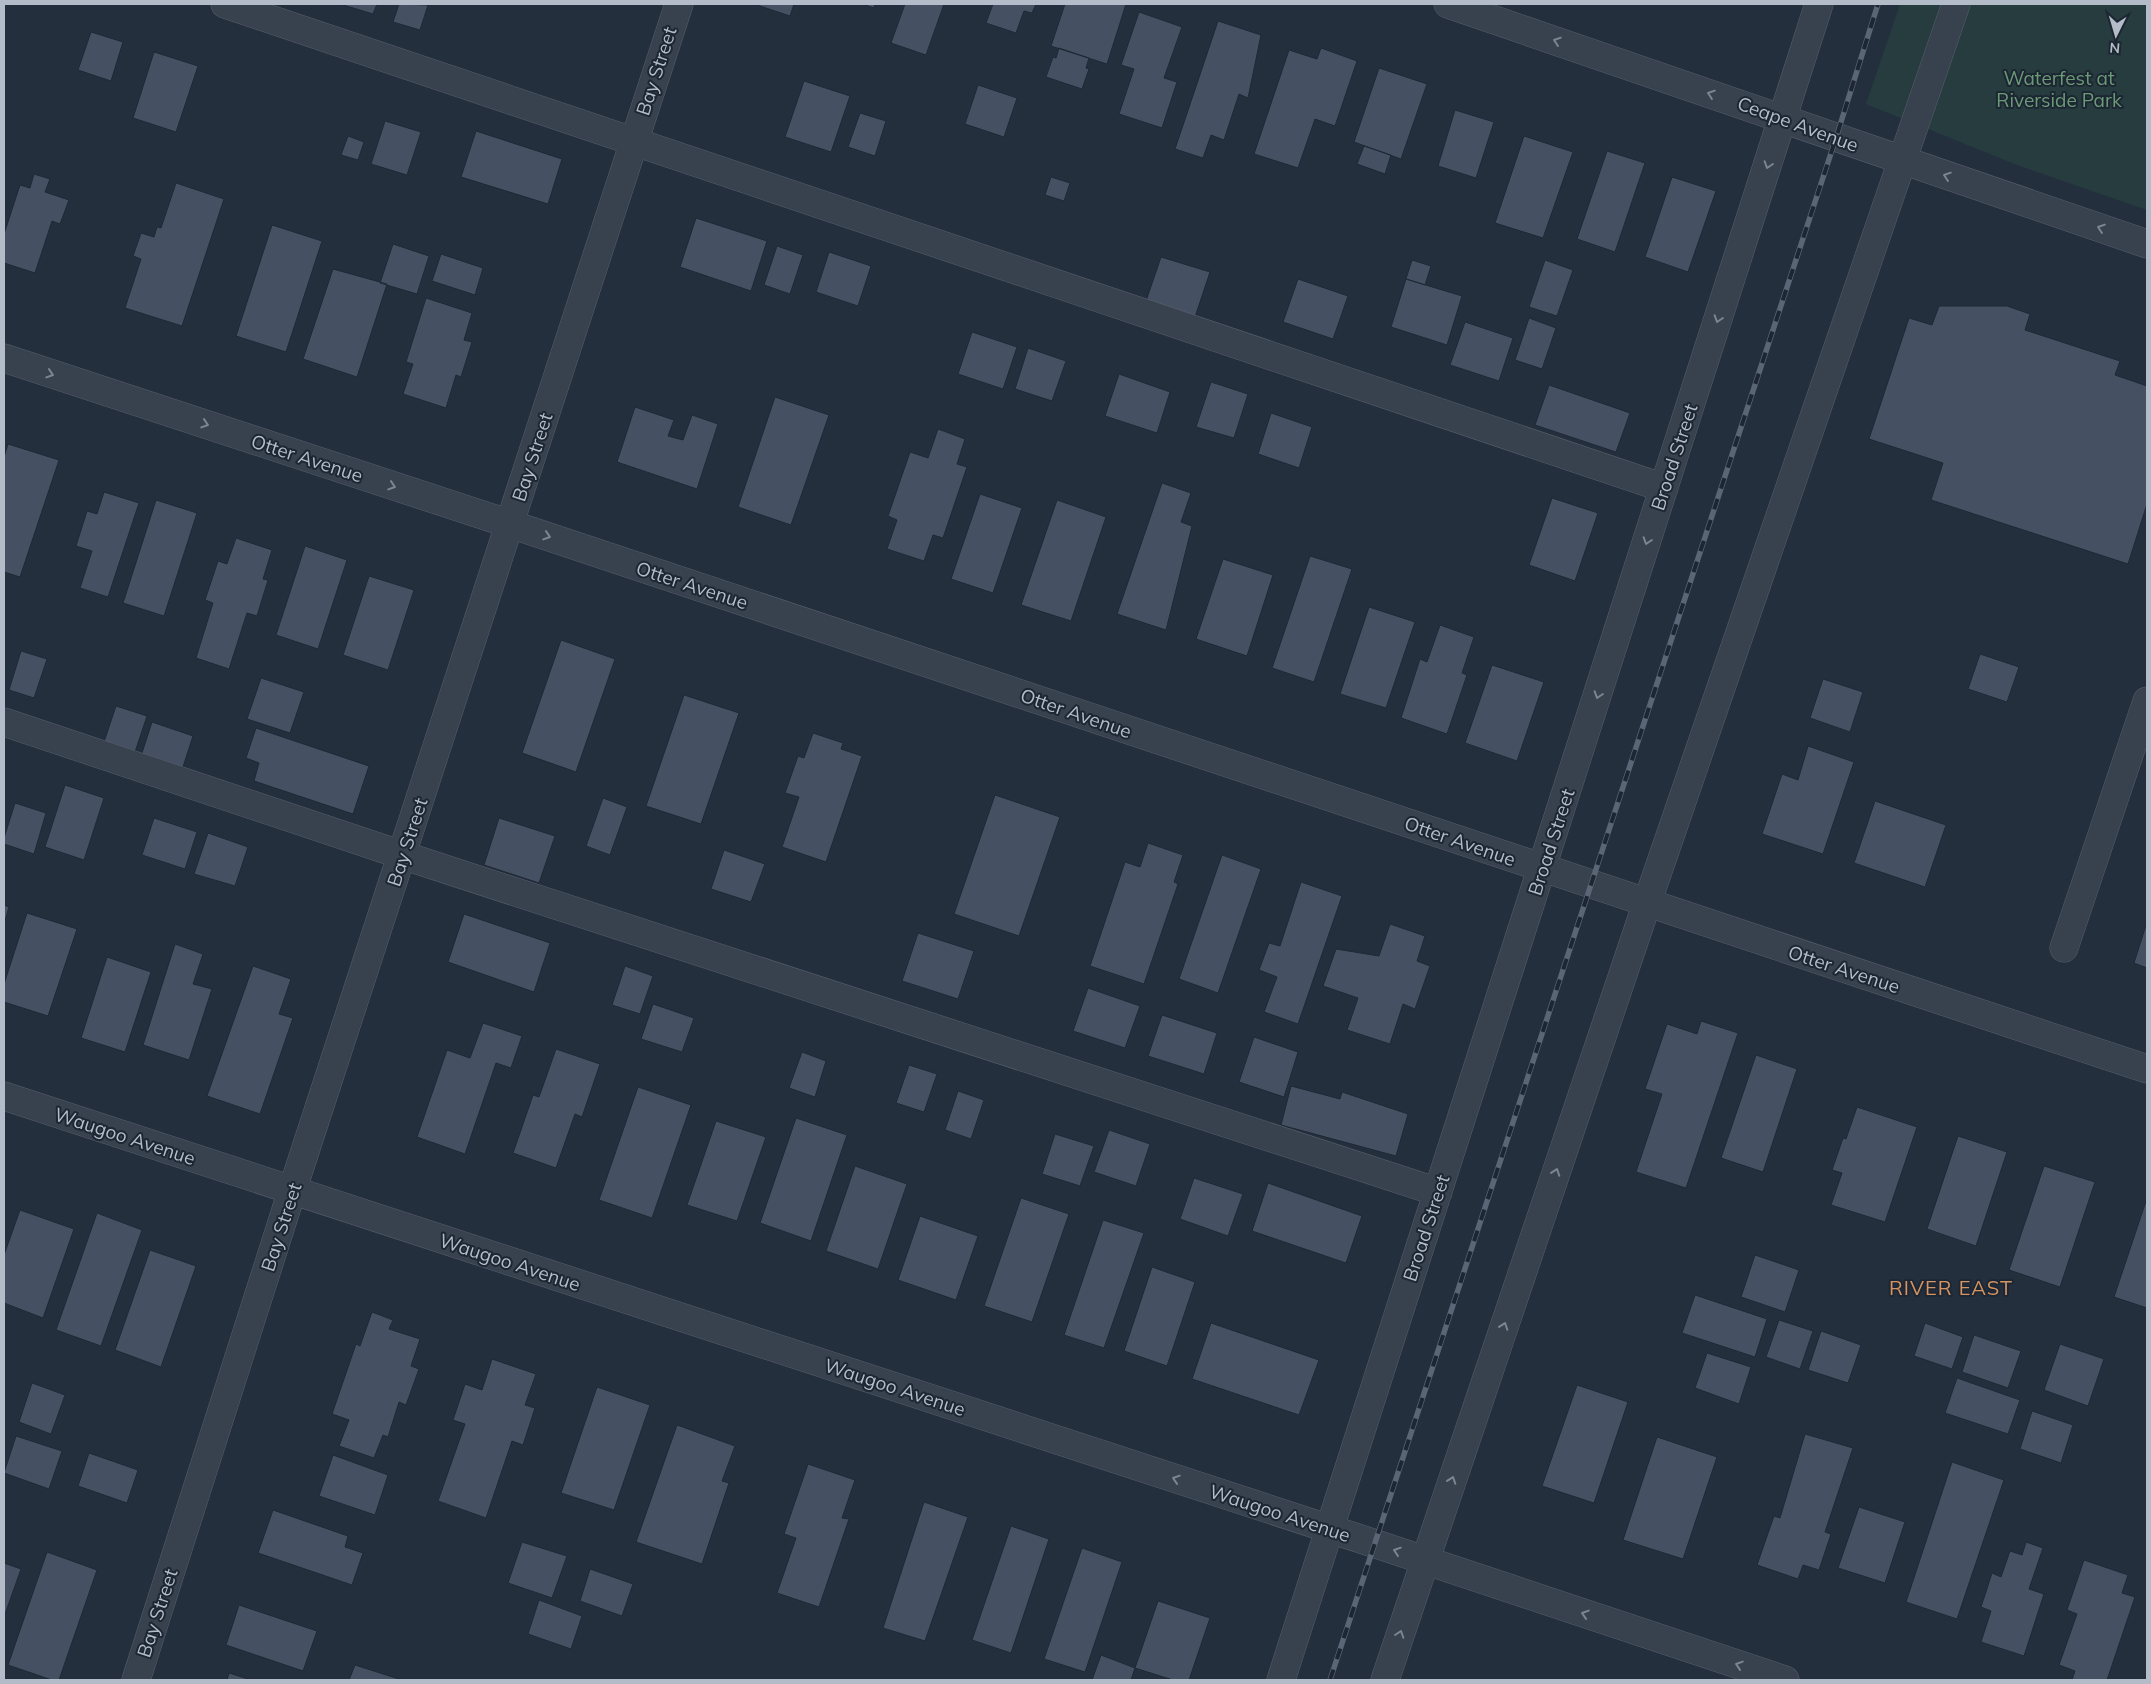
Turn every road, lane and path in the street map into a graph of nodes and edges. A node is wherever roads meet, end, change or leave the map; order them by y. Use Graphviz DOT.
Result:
graph roads {
  1 [pos="224,4"];
  2 [pos="679,4"];
  3 [pos="1448,4"];
  4 [pos="1819,4"];
  5 [pos="1956,4"];
  6 [pos="1783,118"];
  7 [pos="633,142"];
  8 [pos="1900,161"];
  9 [pos="2147,244"];
  10 [pos="4,358"];
  11 [pos="1664,488"];
  12 [pos="510,524"];
  13 [pos="2147,701"];
  14 [pos="4,722"];
  15 [pos="402,855"];
  16 [pos="1542,869"];
  17 [pos="1647,903"];
  18 [pos="2064,948"];
  19 [pos="2147,1070"];
  20 [pos="4,1096"];
  21 [pos="292,1191"];
  22 [pos="1438,1192"];
  23 [pos="1329,1529"];
  24 [pos="1425,1560"];
  25 [pos="136,1680"];
  26 [pos="1281,1680"];
  27 [pos="1385,1680"];
  28 [pos="1785,1680"];
  1 -- 7 [label="street"];
  2 -- 7 [label="street, Bay Street"];
  6 -- 3 [label="street, Ceape Avenue, one-way"];
  4 -- 6 [label="street, Broad Street"];
  5 -- 8 [label="street"];
  6 -- 8 [label="street, Ceape Avenue"];
  6 -- 11 [label="street, Broad Street, one-way"];
  7 -- 11 [label="street"];
  7 -- 12 [label="street, Bay Street"];
  9 -- 8 [label="street, Ceape Avenue, one-way"];
  8 -- 17 [label="street"];
  10 -- 12 [label="street, Otter Avenue, one-way"];
  11 -- 16 [label="street, Broad Street, one-way"];
  12 -- 15 [label="street, Bay Street"];
  12 -- 16 [label="street, Otter Avenue, one-way"];
  13 -- 18 [label="street"];
  14 -- 15 [label="street"];
  15 -- 21 [label="street, Bay Street"];
  15 -- 22 [label="street"];
  16 -- 17 [label="street, Otter Avenue"];
  16 -- 22 [label="street, Broad Street"];
  17 -- 19 [label="street, Otter Avenue"];
  24 -- 17 [label="street, one-way"];
  20 -- 21 [label="street, Waugoo Avenue"];
  23 -- 21 [label="street, Waugoo Avenue, one-way"];
  21 -- 25 [label="street, Bay Street"];
  22 -- 23 [label="street, Broad Street"];
  24 -- 23 [label="street, Waugoo Avenue, one-way"];
  23 -- 26 [label="street, Broad Street"];
  27 -- 24 [label="street, one-way"];
  28 -- 24 [label="street, Waugoo Avenue, one-way"];
}
